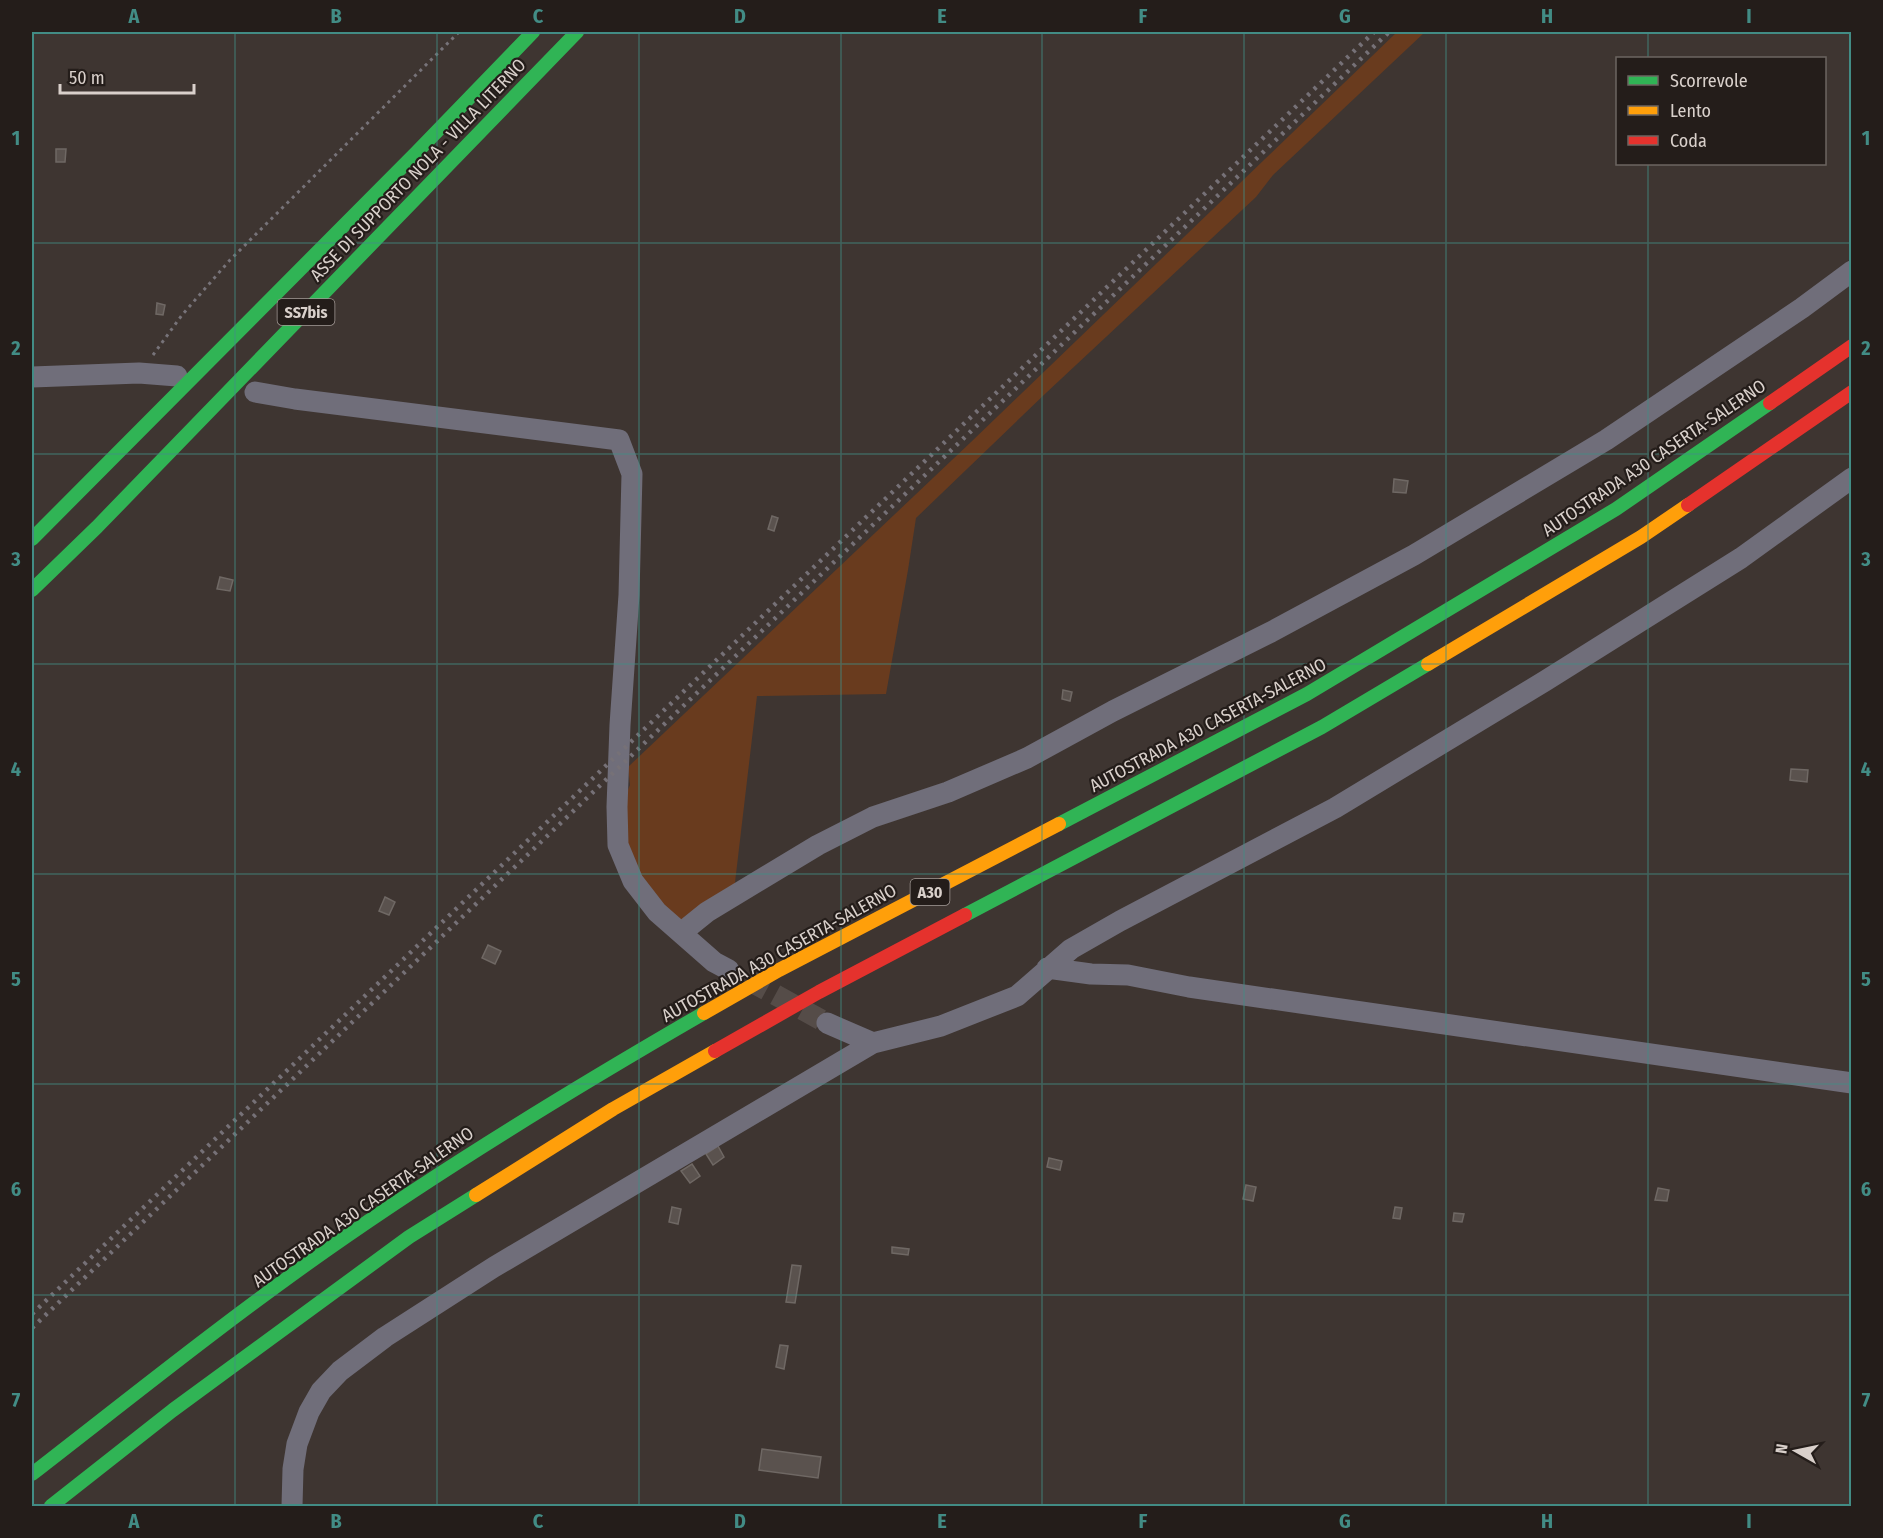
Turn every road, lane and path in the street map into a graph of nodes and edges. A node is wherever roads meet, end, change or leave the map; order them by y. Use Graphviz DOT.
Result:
graph roads {
  1 [pos="459,32"];
  2 [pos="533,32"];
  3 [pos="577,32"];
  4 [pos="1851,271"];
  5 [pos="1851,346"];
  6 [pos="139,373"];
  7 [pos="177,376"];
  8 [pos="32,377"];
  9 [pos="255,392"];
  10 [pos="1851,392"];
  11 [pos="1851,478"];
  12 [pos="32,540"];
  13 [pos="32,590"];
  14 [pos="681,933"];
  15 [pos="1047,968"];
  16 [pos="729,970"];
  17 [pos="826,1023"];
  18 [pos="873,1043"];
  19 [pos="1851,1083"];
  20 [pos="32,1474"];
  21 [pos="51,1506"];
  22 [pos="292,1506"];
  1 -- 6 [label="path"];
  2 -- 12 [label="highway, ASSE DI SUPPORTO NOLA - VILLA LITERNO / SS7bis"];
  3 -- 13 [label="highway, ASSE DI SUPPORTO NOLA - VILLA LITERNO / SS7bis"];
  4 -- 14 [label="street"];
  5 -- 20 [label="highway, AUTOSTRADA A30 CASERTA-SALERNO / A30"];
  6 -- 7 [label="street"];
  6 -- 8 [label="street"];
  9 -- 14 [label="street"];
  10 -- 21 [label="highway, A30"];
  11 -- 15 [label="street"];
  14 -- 16 [label="street"];
  15 -- 18 [label="street"];
  15 -- 19 [label="street"];
  17 -- 18 [label="street"];
  18 -- 22 [label="street"];
}
